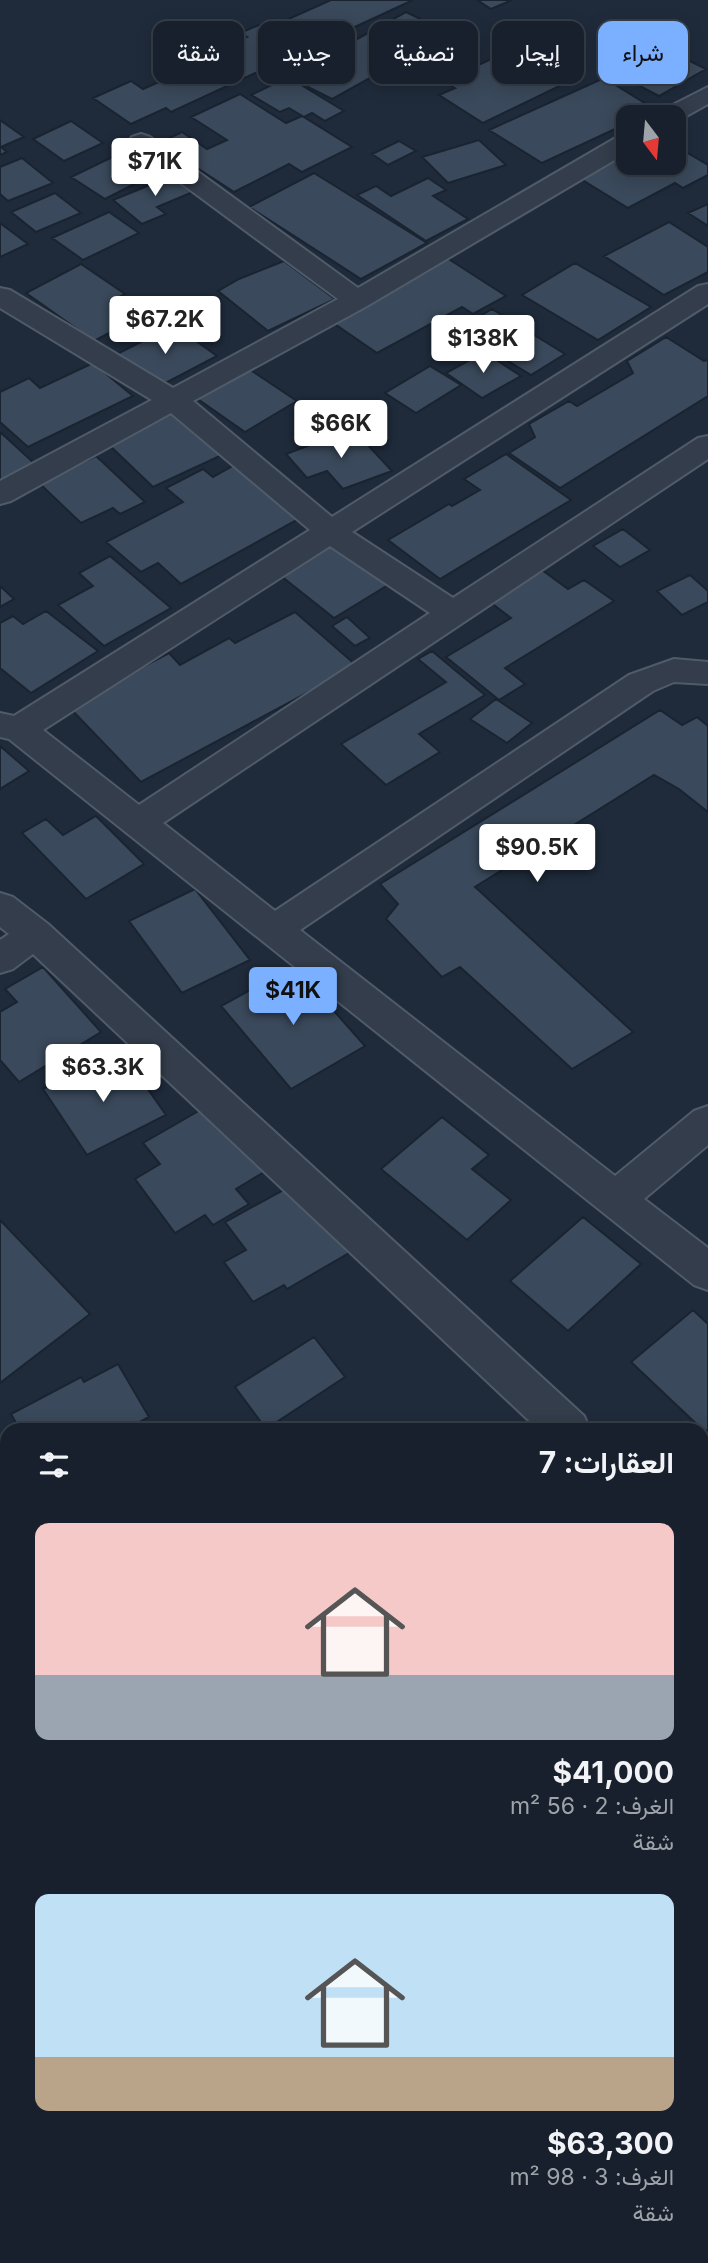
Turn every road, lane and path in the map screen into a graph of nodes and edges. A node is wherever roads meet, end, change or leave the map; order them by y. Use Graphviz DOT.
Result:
graph roads {
  1 [pos="708,94"];
  2 [pos="686,107"];
  3 [pos="686,119"];
  4 [pos="708,127"];
  5 [pos="141,142"];
  6 [pos="616,148"];
  7 [pos="708,292"];
  8 [pos="0,296"];
  9 [pos="358,300"];
  10 [pos="173,400"];
  11 [pos="708,445"];
  12 [pos="0,494"];
  13 [pos="331,532"];
  14 [pos="454,614"];
  15 [pos="708,673"];
  16 [pos="10,727"];
  17 [pos="137,822"];
  18 [pos="0,908"];
  19 [pos="273,930"];
  20 [pos="35,934"];
  21 [pos="0,959"];
  22 [pos="708,1122"];
  23 [pos="616,1199"];
  24 [pos="708,1272"];
  25 [pos="561,1423"];
  1 -- 2 [label="street"];
  3 -- 4 [label="street"];
  5 -- 9 [label="street"];
  6 -- 9 [label="street"];
  7 -- 13 [label="street"];
  8 -- 10 [label="street"];
  9 -- 10 [label="street"];
  10 -- 12 [label="street"];
  10 -- 13 [label="street"];
  11 -- 14 [label="street"];
  13 -- 14 [label="street"];
  13 -- 16 [label="street"];
  14 -- 17 [label="street"];
  15 -- 19 [label="street"];
  16 -- 17 [label="street"];
  17 -- 19 [label="street"];
  18 -- 20 [label="street"];
  19 -- 23 [label="street"];
  20 -- 21 [label="street"];
  20 -- 25 [label="street"];
  22 -- 23 [label="street"];
  23 -- 24 [label="street"];
}
